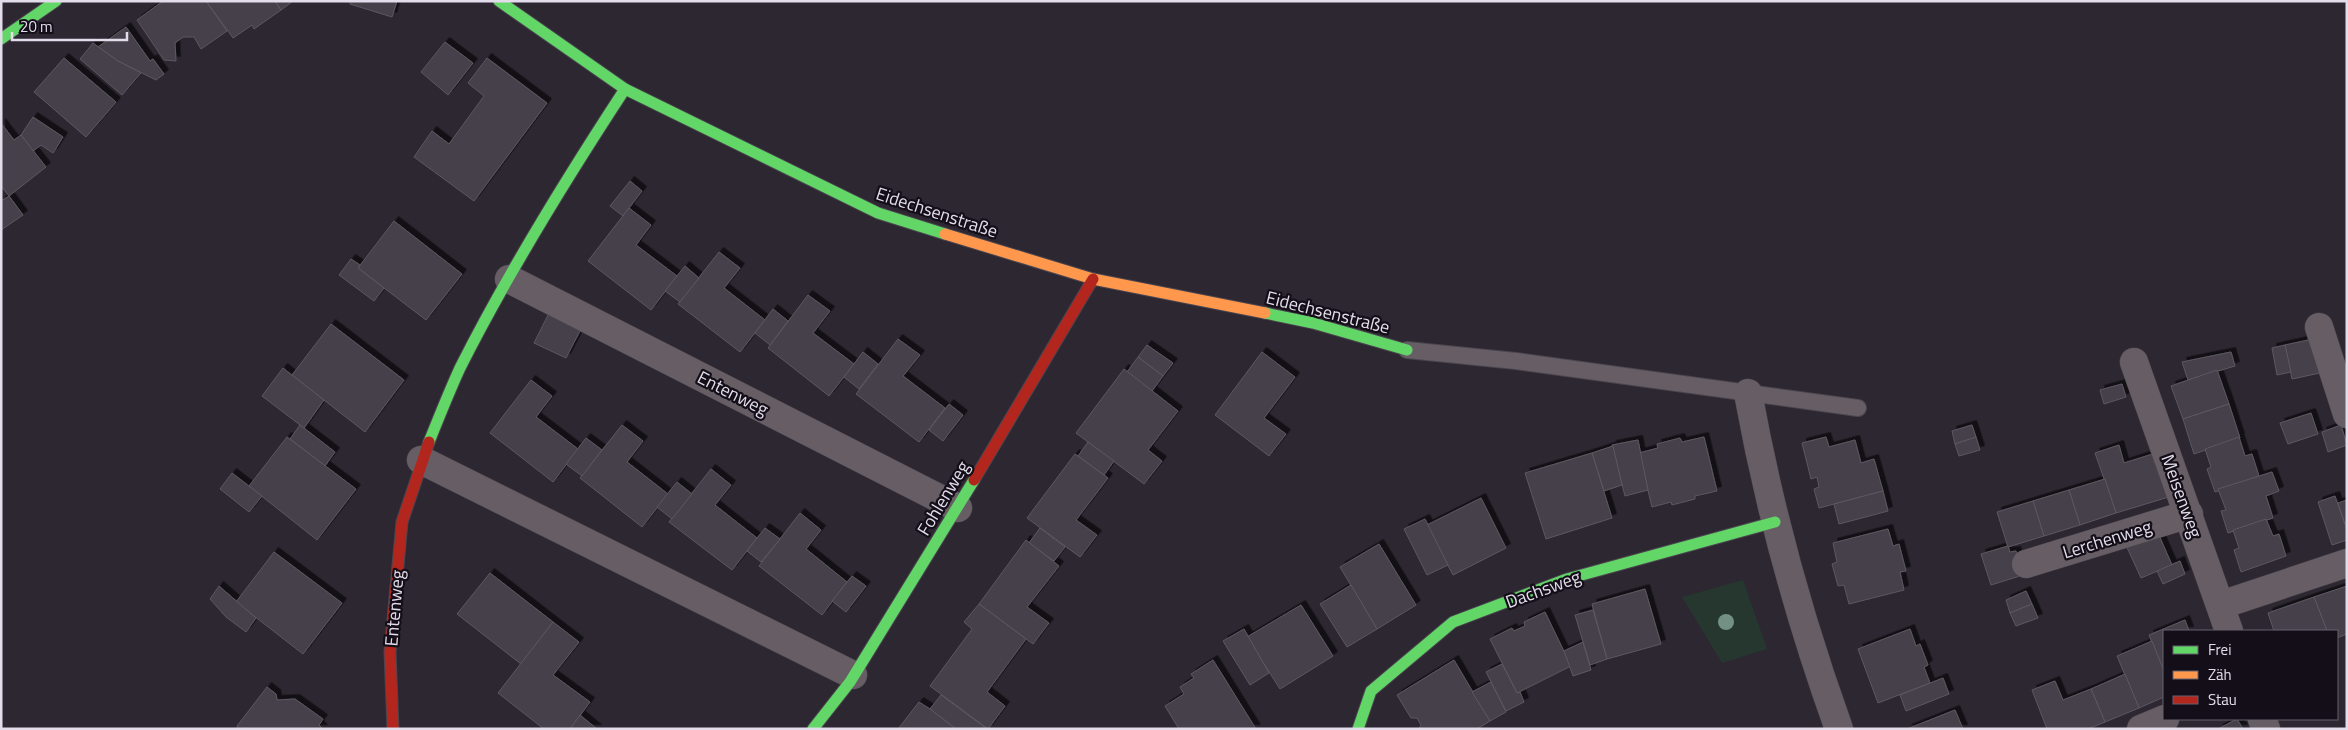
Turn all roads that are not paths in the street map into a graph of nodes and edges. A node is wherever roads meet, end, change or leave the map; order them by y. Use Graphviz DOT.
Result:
graph roads {
  1 [pos="56,1"];
  2 [pos="499,1"];
  3 [pos="1,39"];
  4 [pos="625,89"];
  5 [pos="509,279"];
  6 [pos="1093,279"];
  7 [pos="2319,327"];
  8 [pos="1407,350"];
  9 [pos="2134,362"];
  10 [pos="1748,393"];
  11 [pos="1858,408"];
  12 [pos="2347,414"];
  13 [pos="420,460"];
  14 [pos="958,508"];
  15 [pos="2189,514"];
  16 [pos="1775,522"];
  17 [pos="2347,563"];
  18 [pos="2026,564"];
  19 [pos="2220,605"];
  20 [pos="2229,630"];
  21 [pos="853,674"];
  22 [pos="2163,720"];
  23 [pos="393,729"];
  24 [pos="813,729"];
  25 [pos="1358,729"];
  26 [pos="1838,729"];
  27 [pos="2141,729"];
  1 -- 3 [label="street"];
  2 -- 4 [label="street, Eidechsenstraße"];
  4 -- 5 [label="street, Entenweg"];
  4 -- 6 [label="street, Eidechsenstraße"];
  5 -- 13 [label="street, Entenweg"];
  5 -- 14 [label="street, Entenweg"];
  6 -- 8 [label="street, Eidechsenstraße"];
  6 -- 14 [label="street, Fohlenweg"];
  7 -- 12 [label="street"];
  8 -- 10 [label="lane"];
  9 -- 15 [label="street, Meisenweg"];
  10 -- 11 [label="lane"];
  10 -- 16 [label="street"];
  13 -- 21 [label="street"];
  13 -- 23 [label="street, Entenweg"];
  14 -- 21 [label="street, Fohlenweg"];
  15 -- 18 [label="street, Lerchenweg"];
  15 -- 19 [label="street, Meisenweg"];
  16 -- 25 [label="street, Dachsweg"];
  16 -- 26 [label="street"];
  17 -- 19 [label="street"];
  19 -- 20 [label="street, Meisenweg"];
  21 -- 24 [label="street, Fohlenweg"];
  22 -- 27 [label="street"];
}
